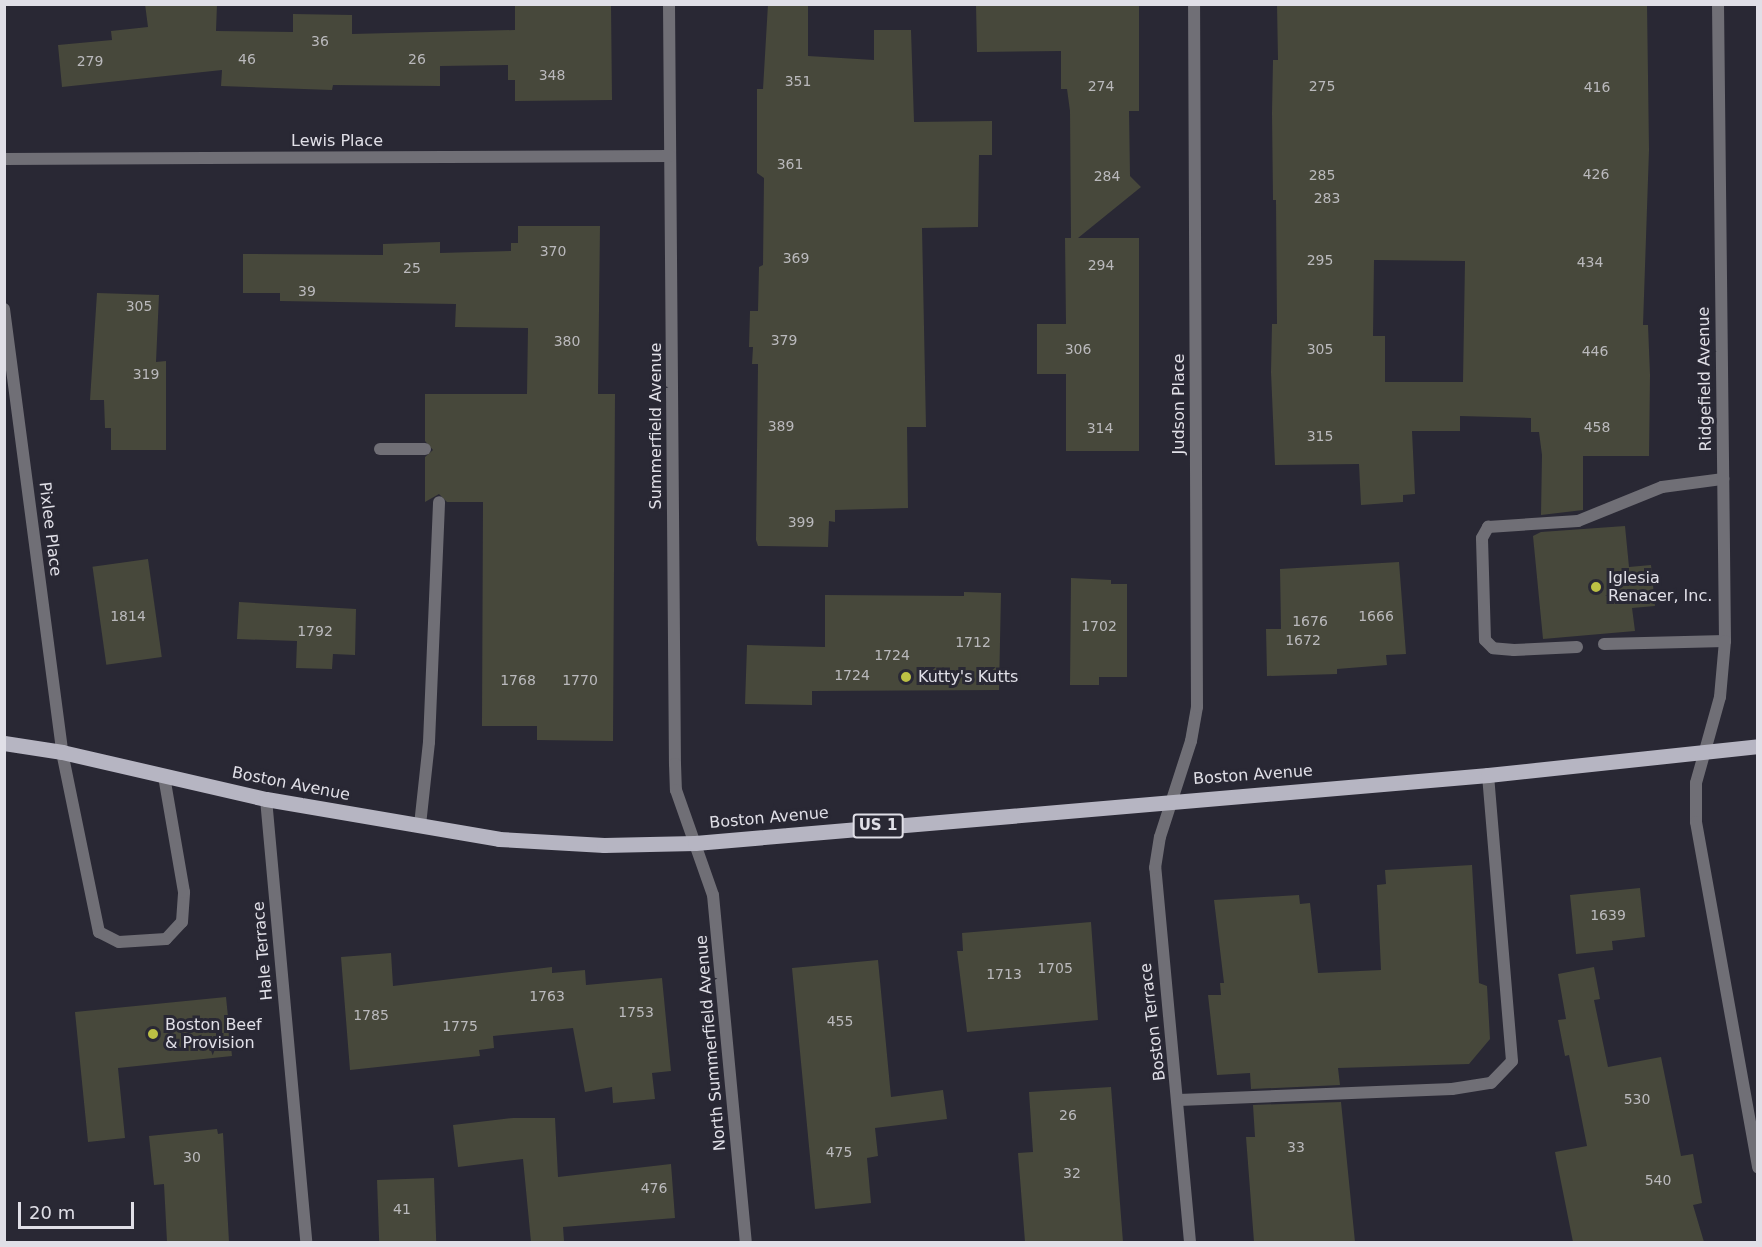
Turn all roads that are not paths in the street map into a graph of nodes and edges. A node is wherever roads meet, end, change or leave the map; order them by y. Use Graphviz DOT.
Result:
graph roads {
  1 [pos="669,4"];
  2 [pos="1194,4"];
  3 [pos="1718,4"];
  4 [pos="670,156"];
  5 [pos="4,159"];
  6 [pos="4,309"];
  7 [pos="380,449"];
  8 [pos="425,449"];
  9 [pos="1723,479"];
  10 [pos="439,502"];
  11 [pos="1725,641"];
  12 [pos="1604,645"];
  13 [pos="1577,647"];
  14 [pos="4,743"];
  15 [pos="1758,746"];
  16 [pos="1705,750"];
  17 [pos="62,752"];
  18 [pos="1488,775"];
  19 [pos="164,776"];
  20 [pos="266,799"];
  21 [pos="1169,800"];
  22 [pos="420,825"];
  23 [pos="695,843"];
  24 [pos="1179,1100"];
  25 [pos="1758,1167"];
  26 [pos="306,1242"];
  27 [pos="746,1242"];
  28 [pos="1190,1242"];
  1 -- 4 [label="street, Summerfield Avenue"];
  2 -- 21 [label="street, Judson Place"];
  3 -- 9 [label="street, Ridgefield Avenue"];
  4 -- 5 [label="street, Lewis Place"];
  4 -- 23 [label="street, Summerfield Avenue"];
  6 -- 17 [label="street, Pixlee Place"];
  7 -- 8 [label="street"];
  9 -- 11 [label="street, Ridgefield Avenue"];
  9 -- 13 [label="street"];
  10 -- 22 [label="street"];
  11 -- 12 [label="street"];
  11 -- 16 [label="street, Ridgefield Avenue"];
  14 -- 17 [label="main road, Boston Avenue / US 1"];
  15 -- 16 [label="main road, Boston Avenue / US 1"];
  16 -- 18 [label="main road, Boston Avenue / US 1"];
  16 -- 25 [label="street, Ridgefield Avenue"];
  17 -- 19 [label="main road, Boston Avenue / US 1"];
  17 -- 19 [label="street, Pixlee Place"];
  18 -- 21 [label="main road, Boston Avenue / US 1"];
  18 -- 24 [label="street"];
  19 -- 20 [label="main road, Boston Avenue / US 1"];
  20 -- 22 [label="main road, Boston Avenue / US 1"];
  20 -- 26 [label="street, Hale Terrace"];
  21 -- 23 [label="main road, Boston Avenue / US 1"];
  21 -- 24 [label="street, Boston Terrace"];
  22 -- 23 [label="main road, Boston Avenue / US 1"];
  23 -- 27 [label="street, North Summerfield Avenue"];
  24 -- 28 [label="street, Boston Terrace"];
}
